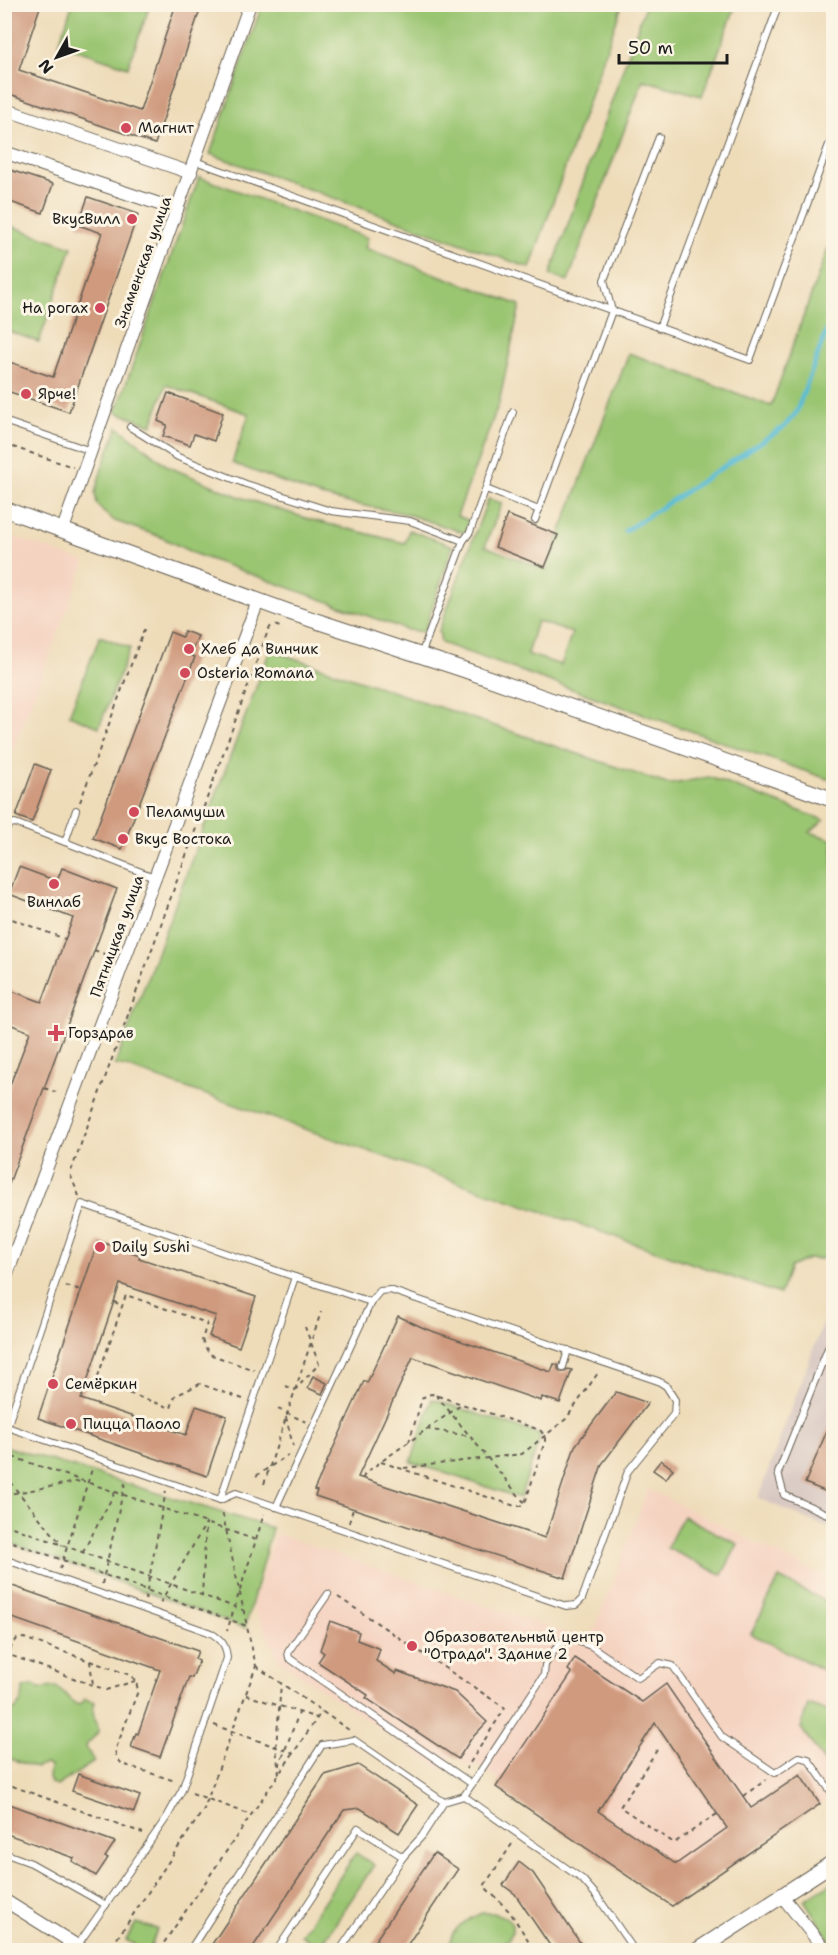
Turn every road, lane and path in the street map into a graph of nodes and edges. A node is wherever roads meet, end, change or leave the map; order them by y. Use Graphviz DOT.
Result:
graph roads {
  1 [pos="250,4"];
  2 [pos="779,4"];
  3 [pos="4,109"];
  4 [pos="834,131"];
  5 [pos="659,137"];
  6 [pos="4,152"];
  7 [pos="193,167"];
  8 [pos="177,210"];
  9 [pos="612,311"];
  10 [pos="659,328"];
  11 [pos="513,412"];
  12 [pos="4,421"];
  13 [pos="130,427"];
  14 [pos="4,444"];
  15 [pos="91,451"];
  16 [pos="67,465"];
  17 [pos="486,489"];
  18 [pos="4,509"];
  19 [pos="539,510"];
  20 [pos="535,520"];
  21 [pos="63,530"];
  22 [pos="463,542"];
  23 [pos="258,601"];
  24 [pos="4,602"];
  25 [pos="4,622"];
  26 [pos="144,627"];
  27 [pos="283,628"];
  28 [pos="421,656"];
  29 [pos="834,800"];
  30 [pos="76,810"];
  31 [pos="4,833"];
  32 [pos="65,842"];
  33 [pos="154,877"];
  34 [pos="4,916"];
  35 [pos="65,939"];
  36 [pos="94,950"];
  37 [pos="107,955"];
  38 [pos="4,1073"];
  39 [pos="14,1077"];
  40 [pos="44,1088"];
  41 [pos="56,1092"];
  42 [pos="82,1204"];
  43 [pos="295,1277"];
  44 [pos="4,1282"];
  45 [pos="56,1282"];
  46 [pos="81,1290"];
  47 [pos="114,1302"];
  48 [pos="371,1302"];
  49 [pos="122,1305"];
  50 [pos="321,1312"];
  51 [pos="305,1327"];
  52 [pos="834,1333"];
  53 [pos="311,1343"];
  54 [pos="568,1350"];
  55 [pos="601,1361"];
  56 [pos="823,1362"];
  57 [pos="834,1365"];
  58 [pos="563,1367"];
  59 [pos="263,1373"];
  60 [pos="286,1386"];
  61 [pos="295,1390"];
  62 [pos="436,1395"];
  63 [pos="253,1402"];
  64 [pos="462,1404"];
  65 [pos="278,1409"];
  66 [pos="450,1412"];
  67 [pos="288,1413"];
  68 [pos="286,1417"];
  69 [pos="314,1426"];
  70 [pos="6,1427"];
  71 [pos="426,1429"];
  72 [pos="470,1436"];
  73 [pos="545,1436"];
  74 [pos="409,1442"];
  75 [pos="4,1454"];
  76 [pos="95,1458"];
  77 [pos="488,1458"];
  78 [pos="381,1462"];
  79 [pos="270,1467"];
  80 [pos="402,1468"];
  81 [pos="128,1469"];
  82 [pos="4,1475"];
  83 [pos="256,1476"];
  84 [pos="363,1478"];
  85 [pos="82,1481"];
  86 [pos="88,1482"];
  87 [pos="167,1482"];
  88 [pos="264,1484"];
  89 [pos="115,1492"];
  90 [pos="19,1493"];
  91 [pos="122,1494"];
  92 [pos="4,1495"];
  93 [pos="220,1500"];
  94 [pos="524,1502"];
  95 [pos="267,1504"];
  96 [pos="276,1507"];
  97 [pos="162,1508"];
  98 [pos="834,1516"];
  99 [pos="206,1523"];
  100 [pos="4,1524"];
  101 [pos="226,1530"];
  102 [pos="4,1539"];
  103 [pos="256,1540"];
  104 [pos="63,1545"];
  105 [pos="67,1546"];
  106 [pos="83,1552"];
  107 [pos="4,1559"];
  108 [pos="63,1560"];
  109 [pos="107,1561"];
  110 [pos="104,1574"];
  111 [pos="149,1576"];
  112 [pos="57,1578"];
  113 [pos="171,1584"];
  114 [pos="147,1590"];
  115 [pos="240,1591"];
  116 [pos="99,1593"];
  117 [pos="328,1594"];
  118 [pos="202,1595"];
  119 [pos="164,1596"];
  120 [pos="235,1607"];
  121 [pos="143,1609"];
  122 [pos="243,1610"];
  123 [pos="155,1613"];
  124 [pos="231,1620"];
  125 [pos="247,1626"];
  126 [pos="221,1639"];
  127 [pos="4,1653"];
  128 [pos="9,1655"];
  129 [pos="90,1661"];
  130 [pos="256,1666"];
  131 [pos="4,1667"];
  132 [pos="136,1681"];
  133 [pos="281,1683"];
  134 [pos="93,1685"];
  135 [pos="246,1695"];
  136 [pos="279,1706"];
  137 [pos="322,1711"];
  138 [pos="299,1713"];
  139 [pos="317,1718"];
  140 [pos="205,1722"];
  141 [pos="232,1732"];
  142 [pos="357,1735"];
  143 [pos="276,1747"];
  144 [pos="285,1750"];
  145 [pos="657,1750"];
  146 [pos="293,1753"];
  147 [pos="278,1766"];
  148 [pos="468,1766"];
  149 [pos="775,1773"];
  150 [pos="279,1774"];
  151 [pos="4,1782"];
  152 [pos="472,1784"];
  153 [pos="183,1787"];
  154 [pos="465,1796"];
  155 [pos="743,1796"];
  156 [pos="834,1796"];
  157 [pos="208,1799"];
  158 [pos="444,1802"];
  159 [pos="717,1814"];
  160 [pos="251,1815"];
  161 [pos="519,1834"];
  162 [pos="153,1836"];
  163 [pos="4,1853"];
  164 [pos="403,1857"];
  165 [pos="834,1862"];
  166 [pos="782,1896"];
  167 [pos="4,1900"];
  168 [pos="106,1905"];
  169 [pos="112,1946"];
  170 [pos="73,1947"];
  171 [pos="159,1950"];
  172 [pos="190,1950"];
  173 [pos="277,1950"];
  174 [pos="340,1950"];
  175 [pos="518,1950"];
  176 [pos="634,1950"];
  177 [pos="698,1950"];
  178 [pos="825,1950"];
  1 -- 7 [label="street, Знаменская улица"];
  2 -- 10 [label="lane"];
  3 -- 7 [label="street"];
  4 -- 10 [label="lane"];
  5 -- 9 [label="lane"];
  6 -- 8 [label="street"];
  7 -- 8 [label="street, Знаменская улица"];
  7 -- 9 [label="lane"];
  8 -- 15 [label="street, Знаменская улица"];
  9 -- 10 [label="lane"];
  9 -- 19 [label="lane"];
  11 -- 17 [label="lane"];
  12 -- 15 [label="lane"];
  13 -- 22 [label="lane"];
  14 -- 16 [label="path"];
  15 -- 21 [label="street, Знаменская улица"];
  17 -- 19 [label="lane"];
  17 -- 22 [label="lane"];
  18 -- 21 [label="street"];
  19 -- 20 [label="lane"];
  21 -- 23 [label="street"];
  22 -- 28 [label="lane"];
  23 -- 28 [label="street"];
  23 -- 33 [label="street, Пятницкая улица"];
  24 -- 25 [label="path"];
  26 -- 30 [label="path"];
  27 -- 42 [label="path"];
  28 -- 29 [label="street"];
  30 -- 32 [label="lane"];
  31 -- 32 [label="lane"];
  32 -- 33 [label="lane"];
  33 -- 44 [label="street, Пятницкая улица"];
  34 -- 35 [label="path"];
  36 -- 37 [label="path"];
  38 -- 39 [label="path"];
  40 -- 41 [label="path"];
  42 -- 43 [label="lane"];
  42 -- 45 [label="lane"];
  43 -- 48 [label="lane"];
  43 -- 59 [label="lane"];
  45 -- 46 [label="path"];
  45 -- 70 [label="lane"];
  47 -- 49 [label="path"];
  48 -- 54 [label="lane"];
  48 -- 69 [label="lane"];
  49 -- 59 [label="path"];
  49 -- 63 [label="path"];
  50 -- 53 [label="path"];
  51 -- 53 [label="path"];
  52 -- 56 [label="lane"];
  53 -- 61 [label="path"];
  53 -- 61 [label="path"];
  54 -- 55 [label="lane"];
  54 -- 58 [label="lane"];
  55 -- 73 [label="path"];
  55 -- 96 [label="lane"];
  56 -- 57 [label="lane"];
  56 -- 98 [label="lane"];
  59 -- 63 [label="lane"];
  60 -- 61 [label="path"];
  61 -- 67 [label="path"];
  62 -- 64 [label="path"];
  62 -- 66 [label="path"];
  62 -- 74 [label="path"];
  63 -- 93 [label="lane"];
  64 -- 66 [label="path"];
  64 -- 73 [label="path"];
  65 -- 67 [label="path"];
  66 -- 71 [label="path"];
  66 -- 72 [label="path"];
  67 -- 68 [label="path"];
  67 -- 69 [label="path"];
  68 -- 79 [label="path"];
  68 -- 79 [label="path"];
  69 -- 96 [label="lane"];
  70 -- 76 [label="lane"];
  71 -- 72 [label="path"];
  71 -- 74 [label="path"];
  72 -- 77 [label="path"];
  73 -- 77 [label="path"];
  73 -- 94 [label="path"];
  74 -- 78 [label="path"];
  75 -- 85 [label="path"];
  76 -- 81 [label="lane"];
  76 -- 86 [label="path"];
  77 -- 80 [label="path"];
  77 -- 94 [label="path"];
  78 -- 80 [label="path"];
  78 -- 84 [label="path"];
  79 -- 83 [label="path"];
  79 -- 88 [label="path"];
  80 -- 94 [label="path"];
  81 -- 87 [label="lane"];
  81 -- 91 [label="path"];
  82 -- 90 [label="path"];
  85 -- 86 [label="path"];
  85 -- 90 [label="path"];
  86 -- 89 [label="path"];
  86 -- 105 [label="path"];
  87 -- 93 [label="lane"];
  87 -- 97 [label="path"];
  89 -- 91 [label="path"];
  89 -- 106 [label="path"];
  90 -- 92 [label="path"];
  90 -- 104 [label="path"];
  91 -- 97 [label="path"];
  91 -- 109 [label="path"];
  93 -- 95 [label="lane"];
  93 -- 101 [label="path"];
  95 -- 96 [label="lane"];
  95 -- 103 [label="path"];
  97 -- 99 [label="path"];
  97 -- 111 [label="path"];
  99 -- 101 [label="path"];
  99 -- 113 [label="path"];
  99 -- 118 [label="path"];
  100 -- 104 [label="path"];
  101 -- 103 [label="path"];
  101 -- 115 [label="path"];
  102 -- 108 [label="path"];
  103 -- 115 [label="path"];
  104 -- 105 [label="path"];
  105 -- 106 [label="path"];
  105 -- 108 [label="path"];
  106 -- 109 [label="path"];
  107 -- 112 [label="lane"];
  108 -- 110 [label="path"];
  108 -- 112 [label="path"];
  109 -- 110 [label="path"];
  109 -- 111 [label="path"];
  110 -- 114 [label="path"];
  110 -- 116 [label="path"];
  111 -- 113 [label="path"];
  111 -- 114 [label="path"];
  112 -- 116 [label="lane"];
  113 -- 118 [label="path"];
  113 -- 119 [label="path"];
  114 -- 119 [label="path"];
  114 -- 121 [label="path"];
  115 -- 120 [label="path"];
  115 -- 122 [label="path"];
  116 -- 121 [label="lane"];
  117 -- 148 [label="path"];
  117 -- 152 [label="lane"];
  118 -- 120 [label="path"];
  119 -- 123 [label="path"];
  119 -- 124 [label="path"];
  120 -- 122 [label="path"];
  120 -- 124 [label="path"];
  121 -- 123 [label="lane"];
  122 -- 125 [label="path"];
  123 -- 126 [label="lane"];
  124 -- 125 [label="path"];
  124 -- 126 [label="path"];
  125 -- 130 [label="path"];
  126 -- 140 [label="lane"];
  127 -- 128 [label="path"];
  128 -- 129 [label="path"];
  128 -- 131 [label="path"];
  128 -- 134 [label="path"];
  129 -- 132 [label="path"];
  129 -- 134 [label="path"];
  130 -- 133 [label="path"];
  130 -- 135 [label="path"];
  132 -- 134 [label="path"];
  132 -- 153 [label="path"];
  133 -- 136 [label="path"];
  133 -- 137 [label="path"];
  135 -- 136 [label="path"];
  135 -- 141 [label="path"];
  136 -- 138 [label="path"];
  136 -- 143 [label="path"];
  137 -- 139 [label="path"];
  137 -- 142 [label="path"];
  138 -- 139 [label="path"];
  138 -- 144 [label="path"];
  139 -- 146 [label="path"];
  140 -- 141 [label="path"];
  140 -- 153 [label="lane"];
  141 -- 143 [label="path"];
  141 -- 157 [label="path"];
  143 -- 144 [label="path"];
  143 -- 147 [label="path"];
  144 -- 146 [label="path"];
  144 -- 147 [label="path"];
  145 -- 159 [label="path"];
  146 -- 150 [label="path"];
  147 -- 150 [label="path"];
  149 -- 152 [label="lane"];
  149 -- 155 [label="path"];
  149 -- 156 [label="lane"];
  150 -- 160 [label="path"];
  151 -- 162 [label="path"];
  152 -- 154 [label="lane"];
  153 -- 157 [label="path"];
  153 -- 162 [label="lane"];
  154 -- 158 [label="lane"];
  154 -- 161 [label="lane"];
  157 -- 160 [label="path"];
  157 -- 169 [label="path"];
  158 -- 164 [label="lane"];
  158 -- 172 [label="lane"];
  160 -- 171 [label="path"];
  161 -- 175 [label="path"];
  161 -- 176 [label="lane"];
  162 -- 168 [label="lane"];
  163 -- 168 [label="lane"];
  164 -- 173 [label="lane"];
  164 -- 174 [label="lane"];
  165 -- 166 [label="street"];
  166 -- 177 [label="street"];
  166 -- 178 [label="street"];
  167 -- 170 [label="street"];
  168 -- 170 [label="lane"];
}
